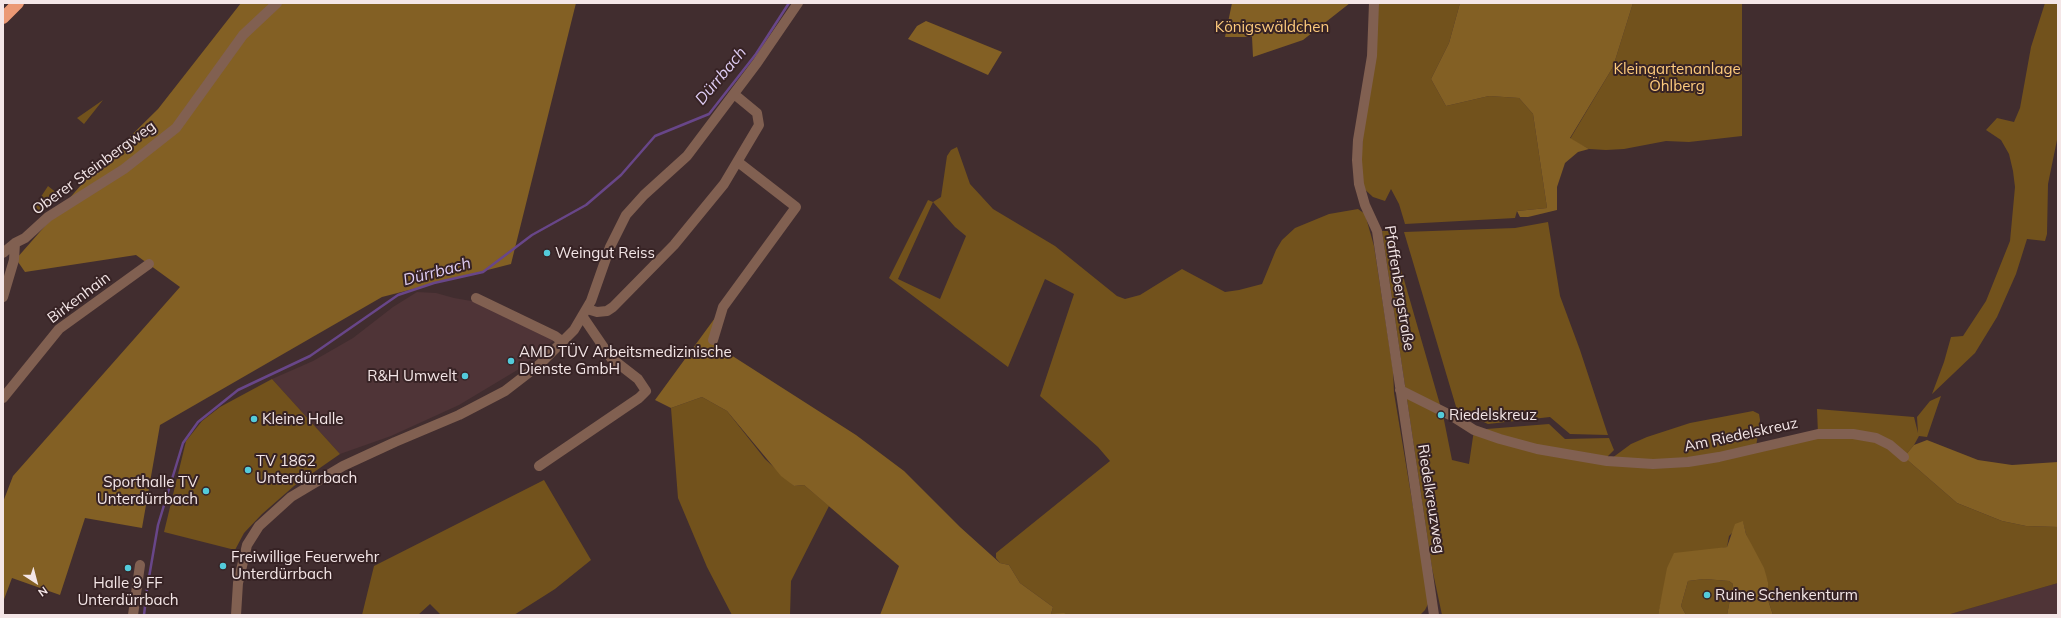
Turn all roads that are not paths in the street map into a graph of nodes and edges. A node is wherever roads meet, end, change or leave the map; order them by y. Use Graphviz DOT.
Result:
graph roads {
  1 [pos="18,3"];
  2 [pos="278,3"];
  3 [pos="798,3"];
  4 [pos="1374,3"];
  5 [pos="3,18"];
  6 [pos="734,94"];
  7 [pos="738,162"];
  8 [pos="16,243"];
  9 [pos="3,253"];
  10 [pos="149,264"];
  11 [pos="3,297"];
  12 [pos="476,298"];
  13 [pos="586,313"];
  14 [pos="713,340"];
  15 [pos="563,342"];
  16 [pos="1400,390"];
  17 [pos="3,398"];
  18 [pos="1904,457"];
  19 [pos="539,466"];
  20 [pos="140,564"];
  21 [pos="1432,614"];
  22 [pos="133,615"];
  23 [pos="236,615"];
  1 -- 5 [label="highway"];
  2 -- 8 [label="street, Oberer Steinbergweg"];
  3 -- 6 [label="street"];
  4 -- 16 [label="street, Pfaffenbergstraße"];
  6 -- 7 [label="street"];
  6 -- 13 [label="street"];
  7 -- 13 [label="street"];
  7 -- 14 [label="street"];
  8 -- 9 [label="street, Oberer Steinbergweg"];
  8 -- 11 [label="street"];
  10 -- 17 [label="street, Birkenhain"];
  12 -- 15 [label="street"];
  13 -- 15 [label="street"];
  13 -- 19 [label="street"];
  15 -- 23 [label="street"];
  16 -- 18 [label="street, Am Riedelskreuz"];
  16 -- 21 [label="street, Riedelkreuzweg"];
  20 -- 22 [label="street"];
}
